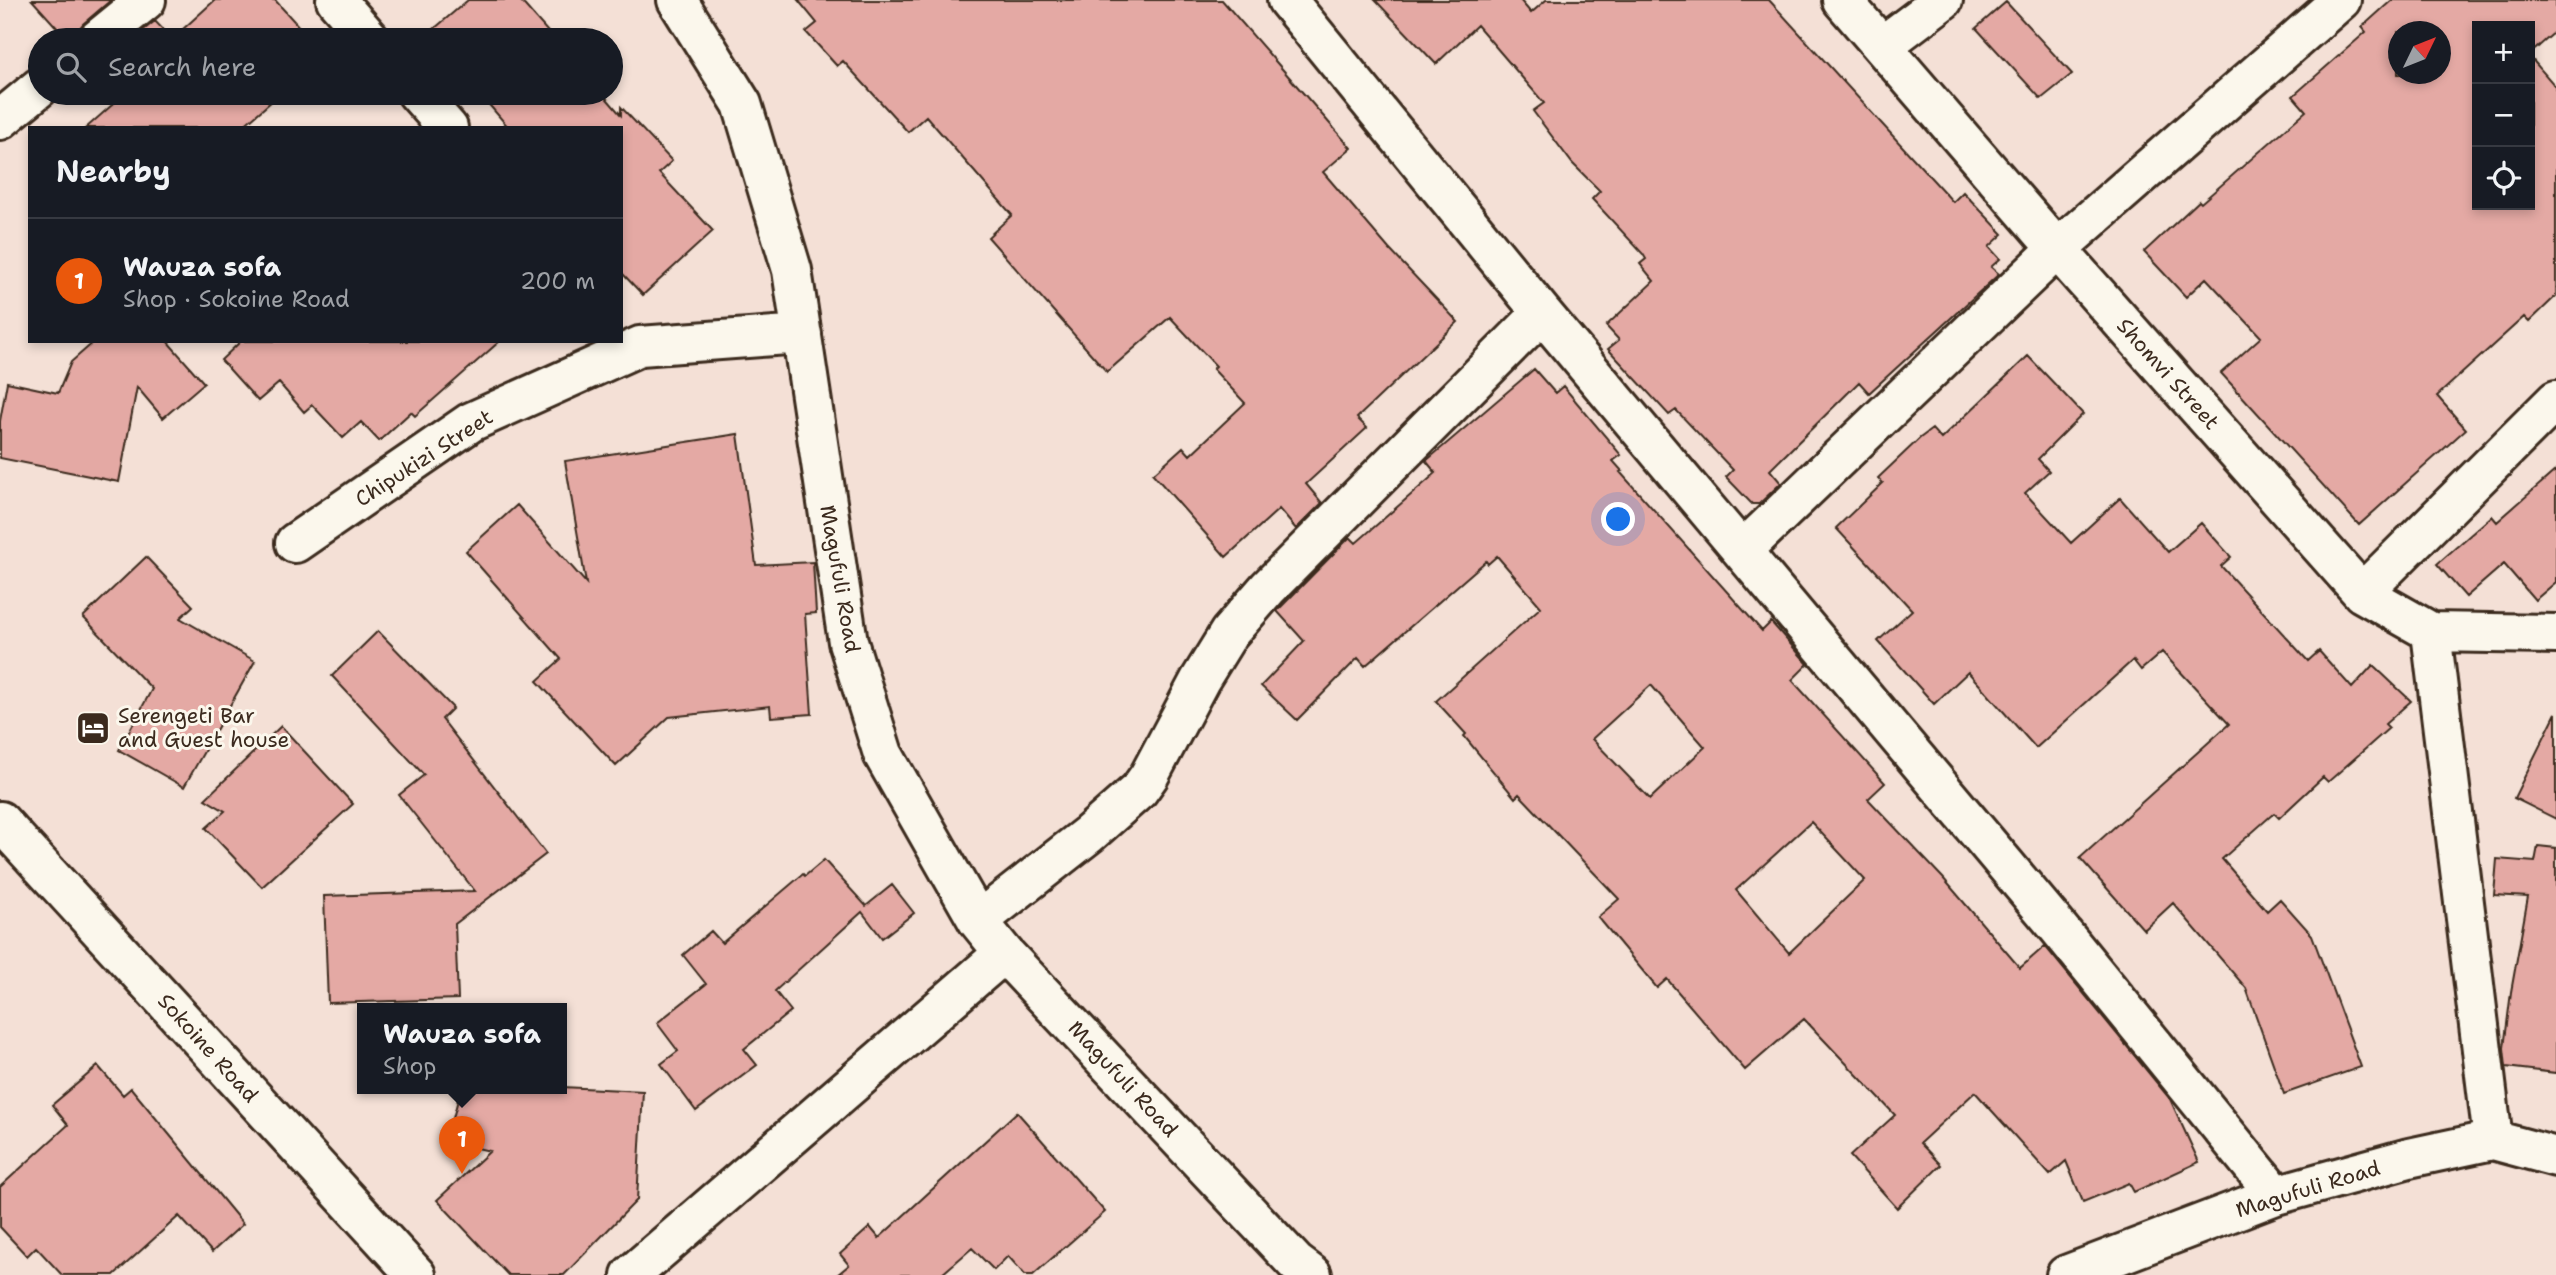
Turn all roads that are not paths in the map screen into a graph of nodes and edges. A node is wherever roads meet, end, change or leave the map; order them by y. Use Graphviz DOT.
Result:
graph roads {
  1 [pos="146,0"];
  2 [pos="336,0"];
  3 [pos="677,0"];
  4 [pos="1842,0"];
  5 [pos="1943,0"];
  6 [pos="2342,0"];
  7 [pos="1292,2"];
  8 [pos="112,28"];
  9 [pos="360,28"];
  10 [pos="1882,46"];
  11 [pos="28,97"];
  12 [pos="428,105"];
  13 [pos="0,120"];
  14 [pos="446,126"];
  15 [pos="2057,249"];
  16 [pos="1542,313"];
  17 [pos="802,334"];
  18 [pos="631,335"];
  19 [pos="616,343"];
  20 [pos="2556,400"];
  21 [pos="295,543"];
  22 [pos="1742,551"];
  23 [pos="2362,593"];
  24 [pos="2431,632"];
  25 [pos="2556,634"];
  26 [pos="0,821"];
  27 [pos="978,921"];
  28 [pos="1004,953"];
  29 [pos="2493,1140"];
  30 [pos="2556,1157"];
  31 [pos="2276,1195"];
  32 [pos="1298,1271"];
  33 [pos="416,1275"];
  34 [pos="631,1275"];
  35 [pos="2066,1275"];
  1 -- 8 [label="street"];
  2 -- 9 [label="street"];
  3 -- 17 [label="street, Magufuli Road"];
  4 -- 10 [label="street, Shomvi Street"];
  5 -- 10 [label="street"];
  6 -- 15 [label="street"];
  7 -- 16 [label="street"];
  10 -- 15 [label="street, Shomvi Street"];
  11 -- 13 [label="street"];
  12 -- 14 [label="street"];
  15 -- 22 [label="street"];
  15 -- 23 [label="street, Shomvi Street"];
  16 -- 22 [label="street"];
  16 -- 27 [label="street"];
  17 -- 18 [label="street, Chipukizi Street"];
  17 -- 27 [label="street, Magufuli Road"];
  19 -- 21 [label="street, Chipukizi Street"];
  20 -- 23 [label="street"];
  22 -- 31 [label="street"];
  23 -- 24 [label="street, Shomvi Street"];
  24 -- 25 [label="street, Shomvi Street"];
  24 -- 29 [label="street"];
  26 -- 33 [label="street, Sokoine Road"];
  27 -- 28 [label="street, Magufuli Road"];
  28 -- 32 [label="street, Magufuli Road"];
  28 -- 34 [label="street"];
  29 -- 30 [label="street, Magufuli Road"];
  29 -- 31 [label="street, Magufuli Road"];
  31 -- 35 [label="street, Magufuli Road"];
}
